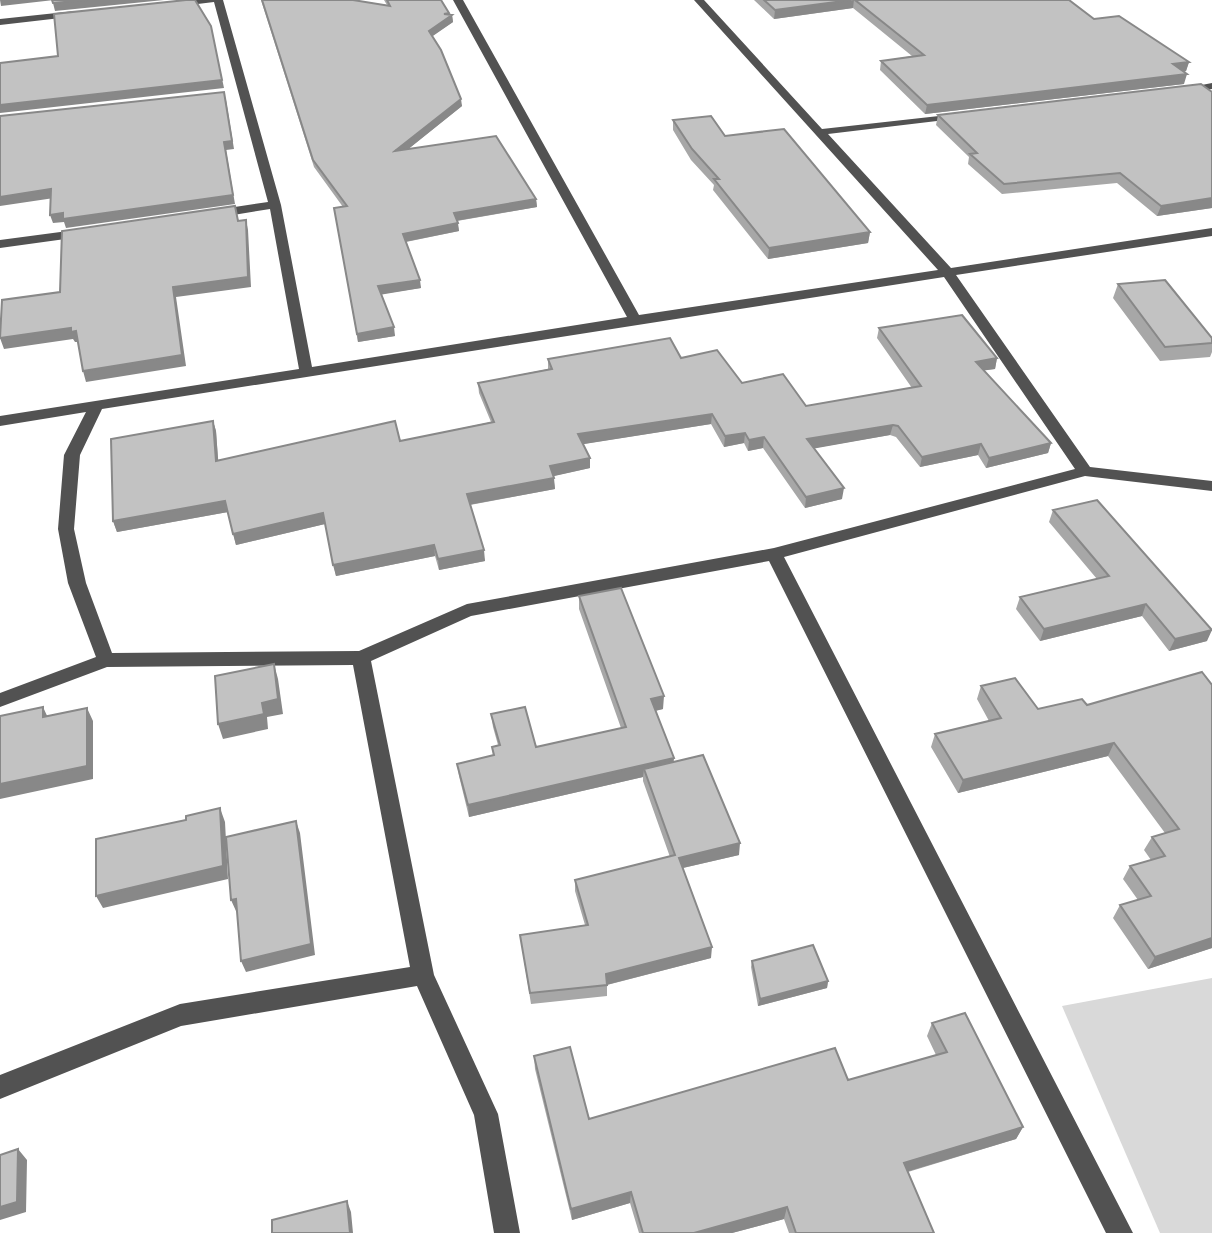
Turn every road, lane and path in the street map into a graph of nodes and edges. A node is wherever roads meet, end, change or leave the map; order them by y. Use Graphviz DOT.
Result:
graph roads {
  1 [pos="211,0"];
  2 [pos="218,0"];
  3 [pos="458,0"];
  4 [pos="699,0"];
  5 [pos="157,6"];
  6 [pos="89,13"];
  7 [pos="0,22"];
  8 [pos="1212,86"];
  9 [pos="1172,91"];
  10 [pos="243,92"];
  11 [pos="230,93"];
  12 [pos="970,114"];
  13 [pos="821,132"];
  14 [pos="275,205"];
  15 [pos="206,215"];
  16 [pos="96,231"];
  17 [pos="1212,232"];
  18 [pos="0,244"];
  19 [pos="949,274"];
  20 [pos="635,320"];
  21 [pos="306,371"];
  22 [pos="97,405"];
  23 [pos="0,421"];
  24 [pos="1085,471"];
  25 [pos="1212,486"];
  26 [pos="774,554"];
  27 [pos="360,658"];
  28 [pos="106,660"];
  29 [pos="0,700"];
  30 [pos="423,975"];
  31 [pos="0,1087"];
  32 [pos="507,1233"];
  33 [pos="1120,1233"];
  1 -- 5 [label="street"];
  2 -- 10 [label="street"];
  3 -- 20 [label="street"];
  4 -- 13 [label="street"];
  6 -- 7 [label="street"];
  8 -- 9 [label="street"];
  10 -- 11 [label="street"];
  10 -- 14 [label="street"];
  12 -- 13 [label="street"];
  13 -- 19 [label="street"];
  14 -- 15 [label="street"];
  14 -- 21 [label="street"];
  16 -- 18 [label="street"];
  17 -- 19 [label="street"];
  19 -- 20 [label="street"];
  19 -- 24 [label="street"];
  20 -- 21 [label="street"];
  21 -- 22 [label="street"];
  22 -- 23 [label="street"];
  22 -- 28 [label="street"];
  24 -- 25 [label="street"];
  24 -- 26 [label="street"];
  26 -- 27 [label="street"];
  26 -- 33 [label="street"];
  27 -- 28 [label="street"];
  27 -- 30 [label="street"];
  28 -- 29 [label="street"];
  30 -- 31 [label="street"];
  30 -- 32 [label="street"];
}
